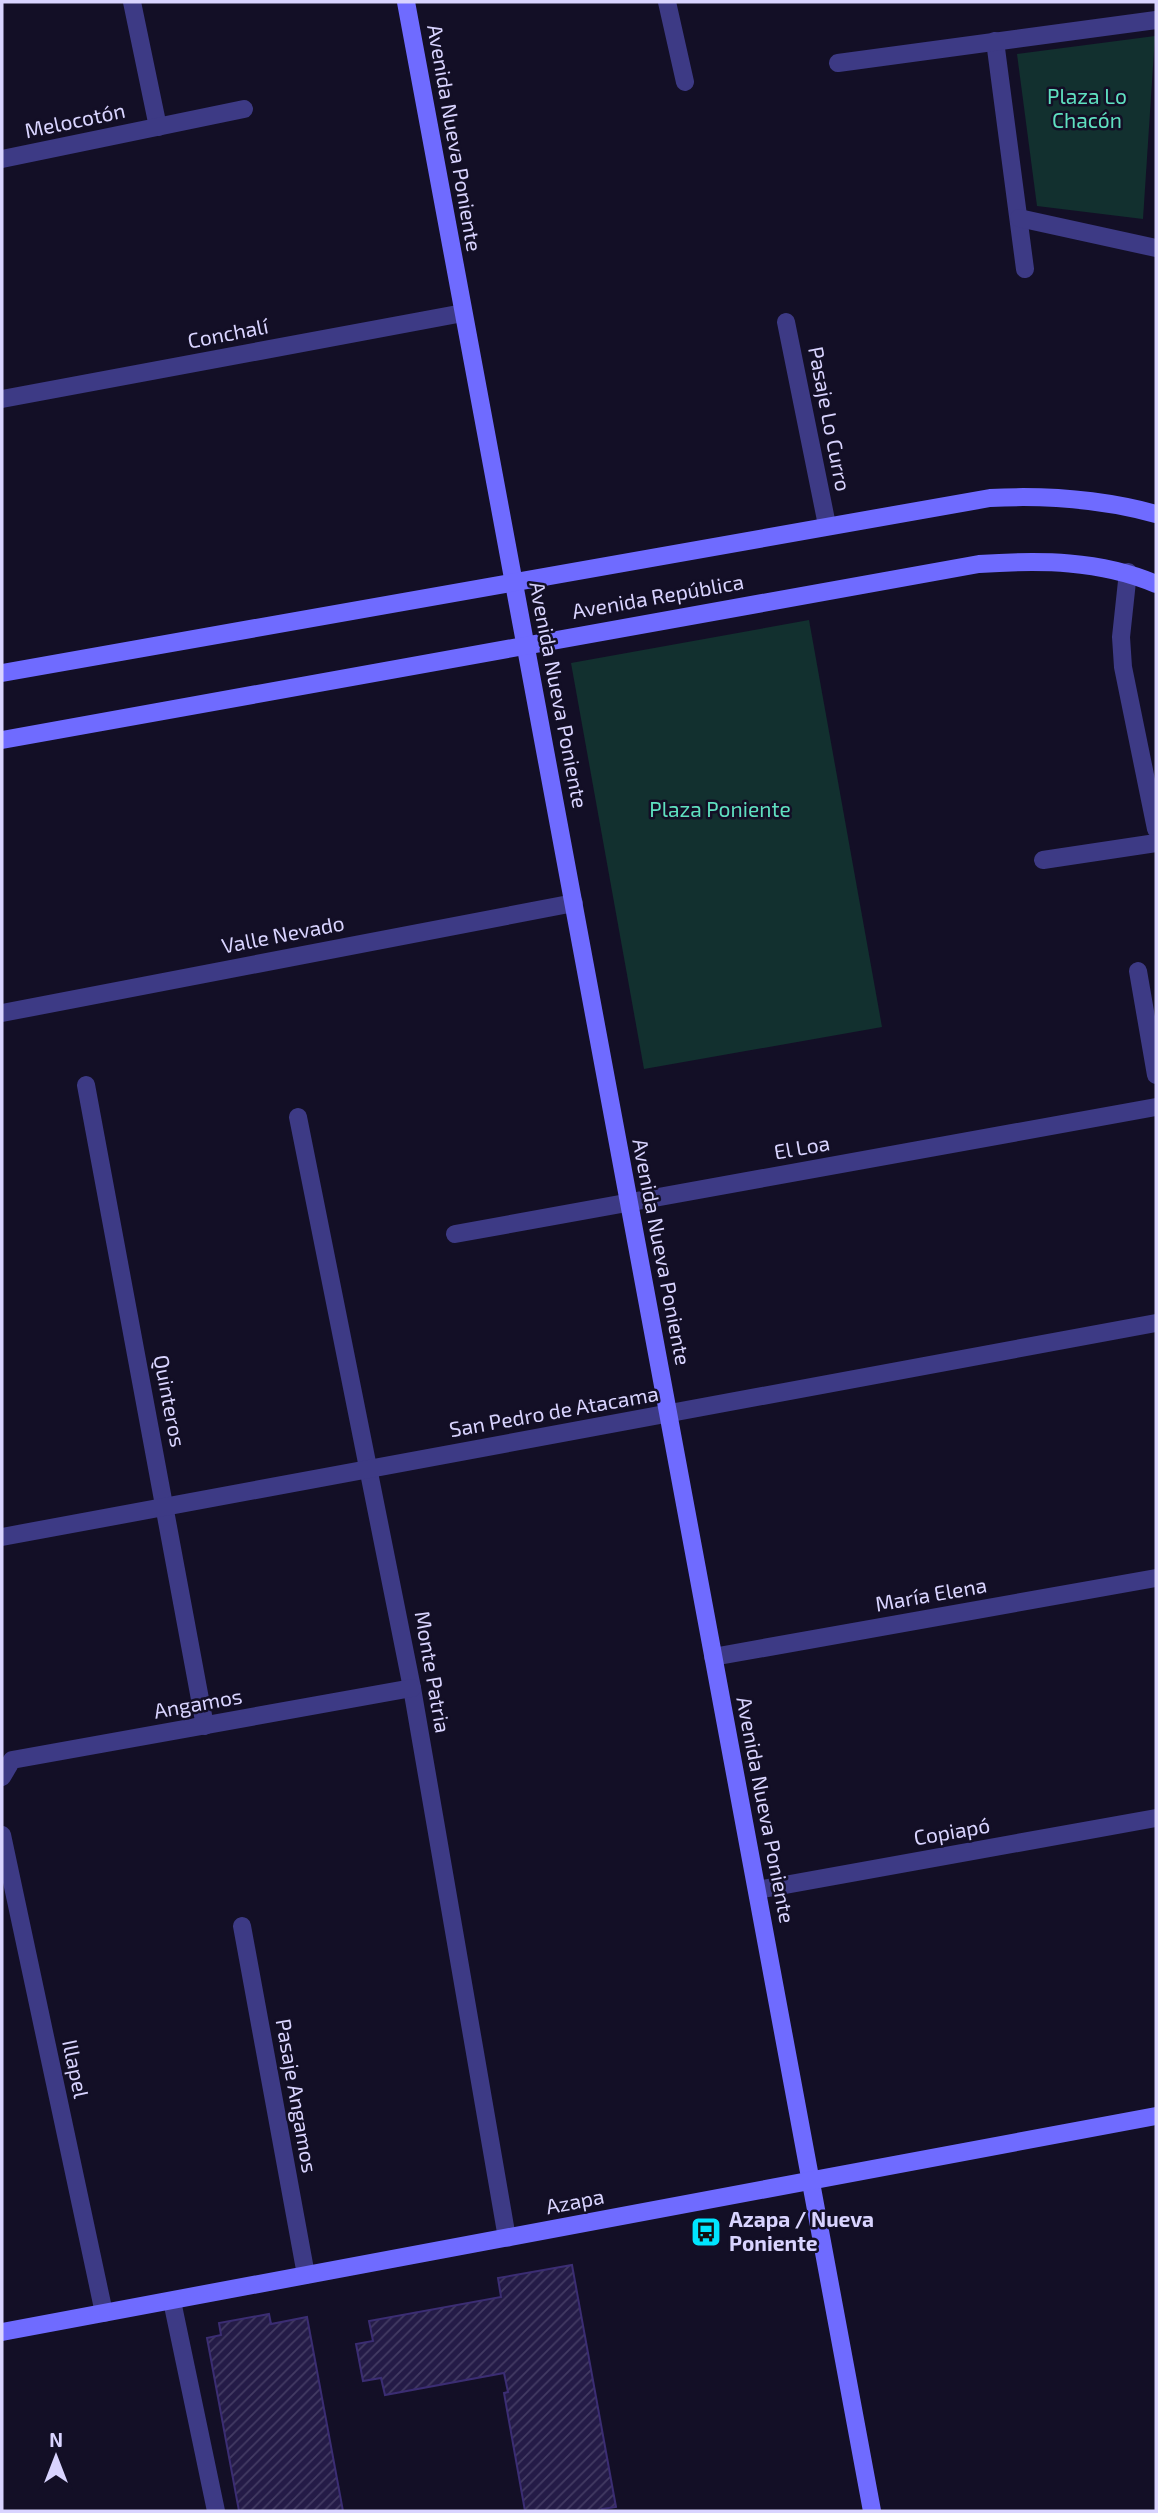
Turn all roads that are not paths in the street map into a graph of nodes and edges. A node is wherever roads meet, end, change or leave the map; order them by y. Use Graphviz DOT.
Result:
graph roads {
  1 [pos="132,2"];
  2 [pos="406,2"];
  3 [pos="667,2"];
  4 [pos="1156,20"];
  5 [pos="995,41"];
  6 [pos="838,63"];
  7 [pos="685,82"];
  8 [pos="244,109"];
  9 [pos="158,127"];
  10 [pos="2,159"];
  11 [pos="1019,218"];
  12 [pos="1156,248"];
  13 [pos="1025,269"];
  14 [pos="463,313"];
  15 [pos="786,322"];
  16 [pos="2,399"];
  17 [pos="1156,514"];
  18 [pos="827,525"];
  19 [pos="1128,572"];
  20 [pos="514,580"];
  21 [pos="1156,584"];
  22 [pos="526,644"];
  23 [pos="2,673"];
  24 [pos="2,740"];
  25 [pos="1156,829"];
  26 [pos="1156,843"];
  27 [pos="1043,860"];
  28 [pos="573,903"];
  29 [pos="1138,971"];
  30 [pos="2,1013"];
  31 [pos="1156,1075"];
  32 [pos="86,1085"];
  33 [pos="1156,1107"];
  34 [pos="298,1117"];
  35 [pos="629,1203"];
  36 [pos="455,1234"];
  37 [pos="1156,1323"];
  38 [pos="668,1414"];
  39 [pos="370,1468"];
  40 [pos="166,1507"];
  41 [pos="2,1537"];
  42 [pos="1156,1578"];
  43 [pos="713,1657"];
  44 [pos="412,1688"];
  45 [pos="205,1726"];
  46 [pos="2,1777"];
  47 [pos="1156,1818"];
  48 [pos="2,1835"];
  49 [pos="757,1891"];
  50 [pos="242,1926"];
  51 [pos="1156,2116"];
  52 [pos="811,2181"];
  53 [pos="507,2238"];
  54 [pos="306,2276"];
  55 [pos="172,2301"];
  56 [pos="104,2313"];
  57 [pos="2,2332"];
  58 [pos="216,2511"];
  59 [pos="872,2511"];
  1 -- 9 [label="street, Melocotón"];
  2 -- 14 [label="street, Avenida Nueva Poniente"];
  3 -- 7 [label="street"];
  4 -- 5 [label="street"];
  5 -- 6 [label="street"];
  5 -- 11 [label="street"];
  8 -- 9 [label="street, Melocotón"];
  9 -- 10 [label="street, Melocotón"];
  11 -- 12 [label="street"];
  11 -- 13 [label="street"];
  14 -- 16 [label="street, Conchalí"];
  14 -- 20 [label="street, Avenida Nueva Poniente"];
  15 -- 18 [label="street, Pasaje Lo Curro"];
  17 -- 18 [label="street, Avenida República"];
  18 -- 20 [label="street, Avenida República"];
  19 -- 21 [label="street, Avenida República"];
  19 -- 22 [label="street, Avenida República"];
  19 -- 25 [label="street"];
  20 -- 22 [label="street, Avenida Nueva Poniente"];
  20 -- 23 [label="street, Avenida República"];
  22 -- 24 [label="street, Avenida República"];
  22 -- 28 [label="street, Avenida Nueva Poniente"];
  26 -- 27 [label="street"];
  28 -- 30 [label="street, Valle Nevado"];
  28 -- 35 [label="street, Avenida Nueva Poniente"];
  29 -- 31 [label="street"];
  32 -- 40 [label="street, Quinteros"];
  33 -- 35 [label="street, El Loa"];
  34 -- 39 [label="street, Monte Patria"];
  35 -- 36 [label="street, El Loa"];
  35 -- 38 [label="street, Avenida Nueva Poniente"];
  37 -- 38 [label="street, San Pedro de Atacama"];
  38 -- 39 [label="street, San Pedro de Atacama"];
  38 -- 43 [label="street, Avenida Nueva Poniente"];
  39 -- 40 [label="street, San Pedro de Atacama"];
  39 -- 44 [label="street, Monte Patria"];
  40 -- 41 [label="street, San Pedro de Atacama"];
  40 -- 45 [label="street, Quinteros"];
  42 -- 43 [label="street, María Elena"];
  43 -- 49 [label="street, Avenida Nueva Poniente"];
  44 -- 45 [label="street, Angamos"];
  44 -- 53 [label="street, Monte Patria"];
  45 -- 46 [label="street, Angamos"];
  47 -- 49 [label="street, Copiapó"];
  48 -- 56 [label="street, Illapel"];
  49 -- 52 [label="street, Avenida Nueva Poniente"];
  50 -- 54 [label="street, Pasaje Angamos"];
  51 -- 52 [label="street, Azapa"];
  52 -- 53 [label="street, Azapa"];
  52 -- 59 [label="street, Avenida Nueva Poniente"];
  53 -- 54 [label="street, Azapa"];
  54 -- 55 [label="street, Azapa"];
  55 -- 56 [label="street, Azapa"];
  55 -- 58 [label="street"];
  56 -- 57 [label="street, Azapa"];
}
